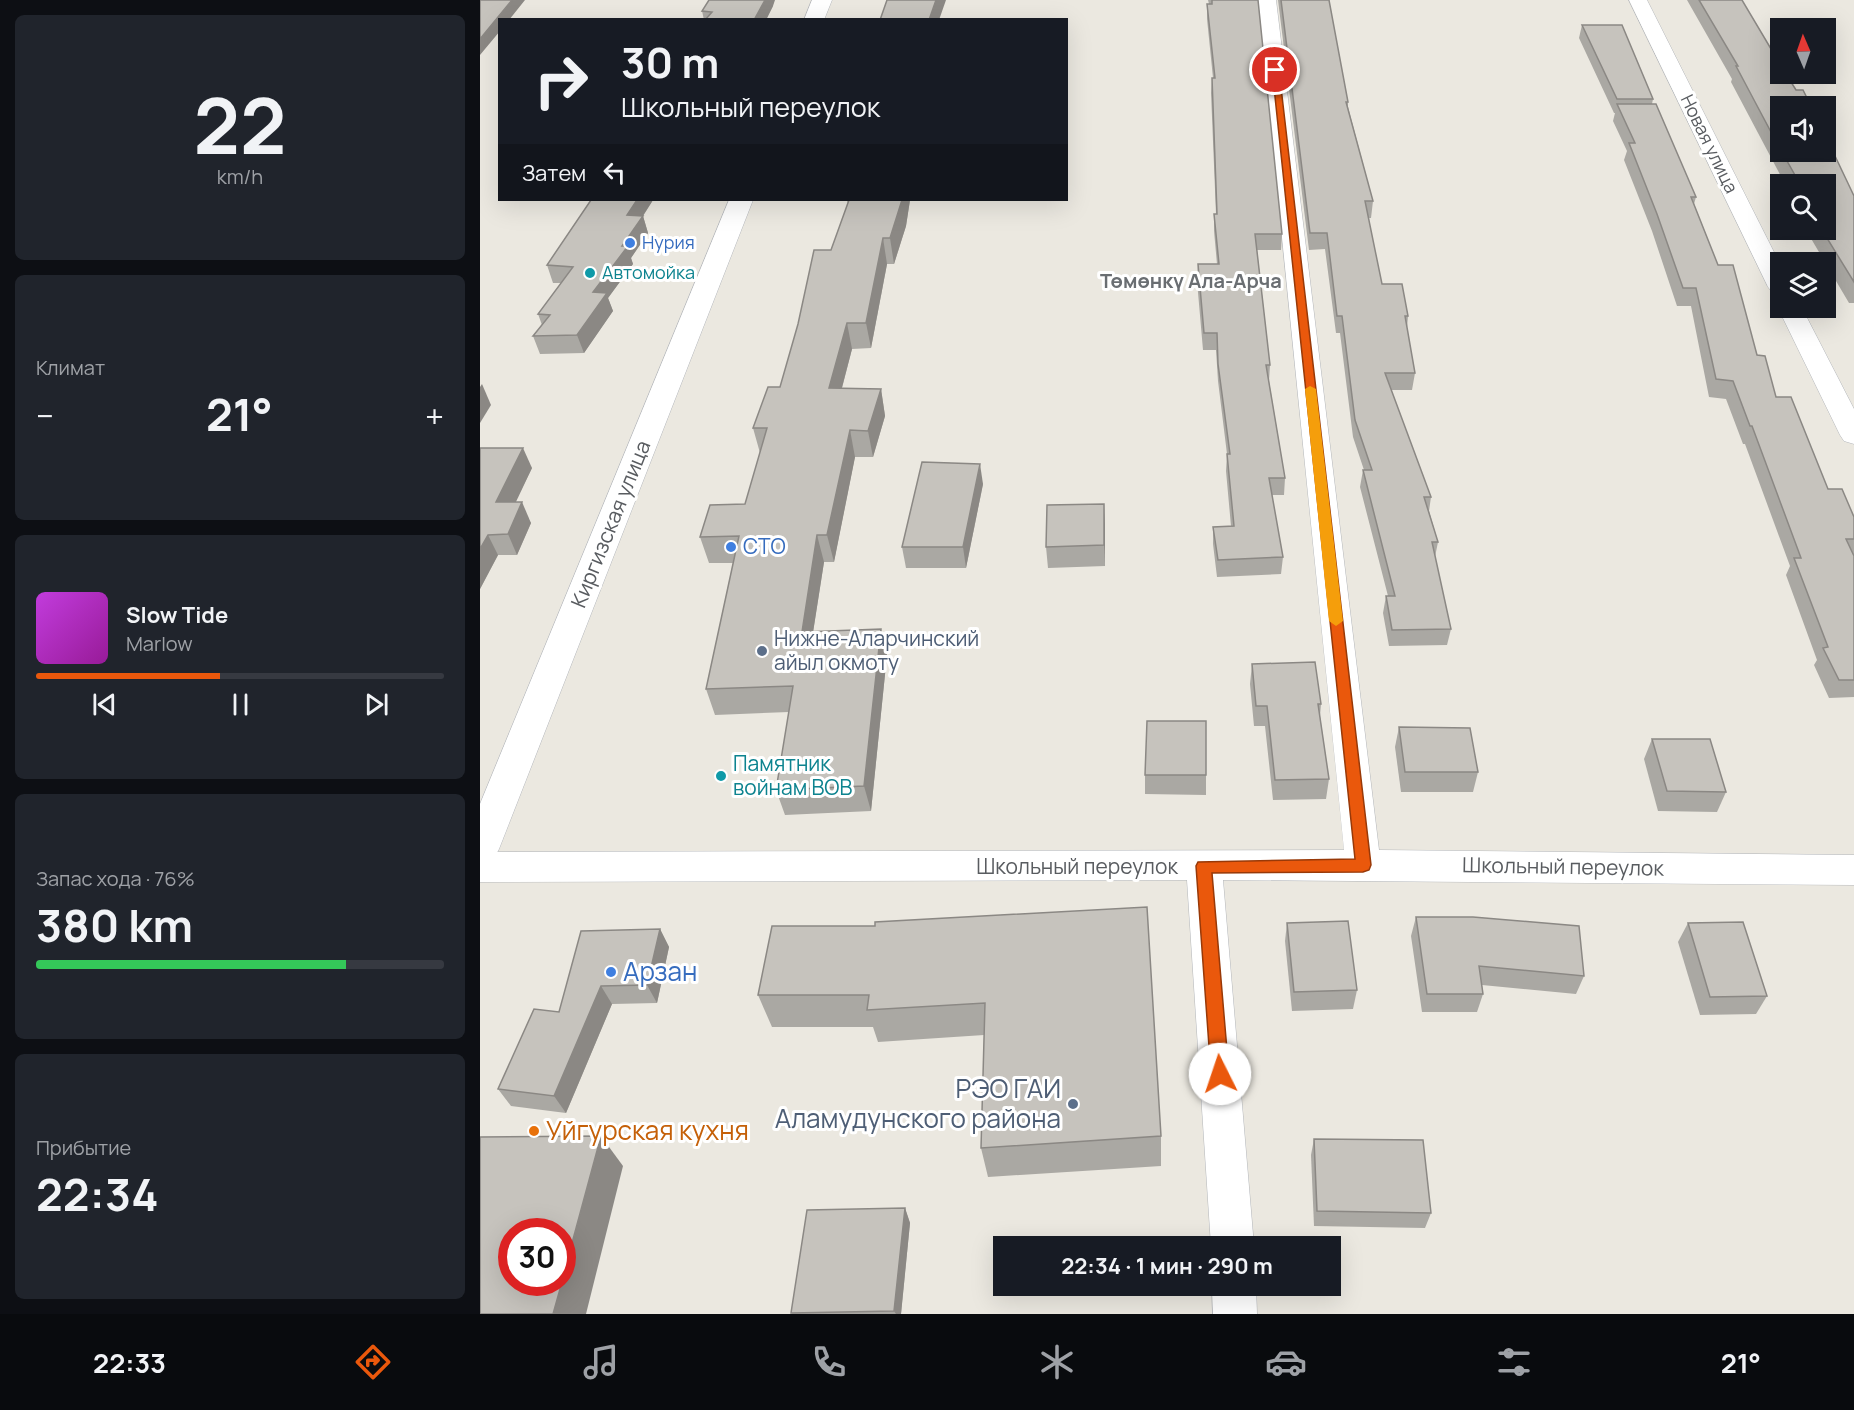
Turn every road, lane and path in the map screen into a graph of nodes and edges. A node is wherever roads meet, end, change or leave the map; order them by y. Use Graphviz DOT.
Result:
graph roads {
  1 [pos="822,0"];
  2 [pos="1267,0"];
  3 [pos="1638,0"];
  4 [pos="815,18"];
  5 [pos="741,201"];
  6 [pos="1770,267"];
  7 [pos="1796,318"];
  8 [pos="1854,435"];
  9 [pos="480,849"];
  10 [pos="1363,865"];
  11 [pos="1204,866"];
  12 [pos="480,867"];
  13 [pos="1854,870"];
  14 [pos="1231,1236"];
  15 [pos="1234,1296"];
  16 [pos="1235,1314"];
  1 -- 4 [label="main road"];
  2 -- 10 [label="street"];
  3 -- 6 [label="street, Новая улица"];
  5 -- 9 [label="main road, Киргизская улица"];
  7 -- 8 [label="street"];
  10 -- 11 [label="street, Школьный переулок"];
  10 -- 13 [label="street, Школьный переулок"];
  11 -- 12 [label="street, Школьный переулок"];
  11 -- 14 [label="street"];
  15 -- 16 [label="street"];
}
